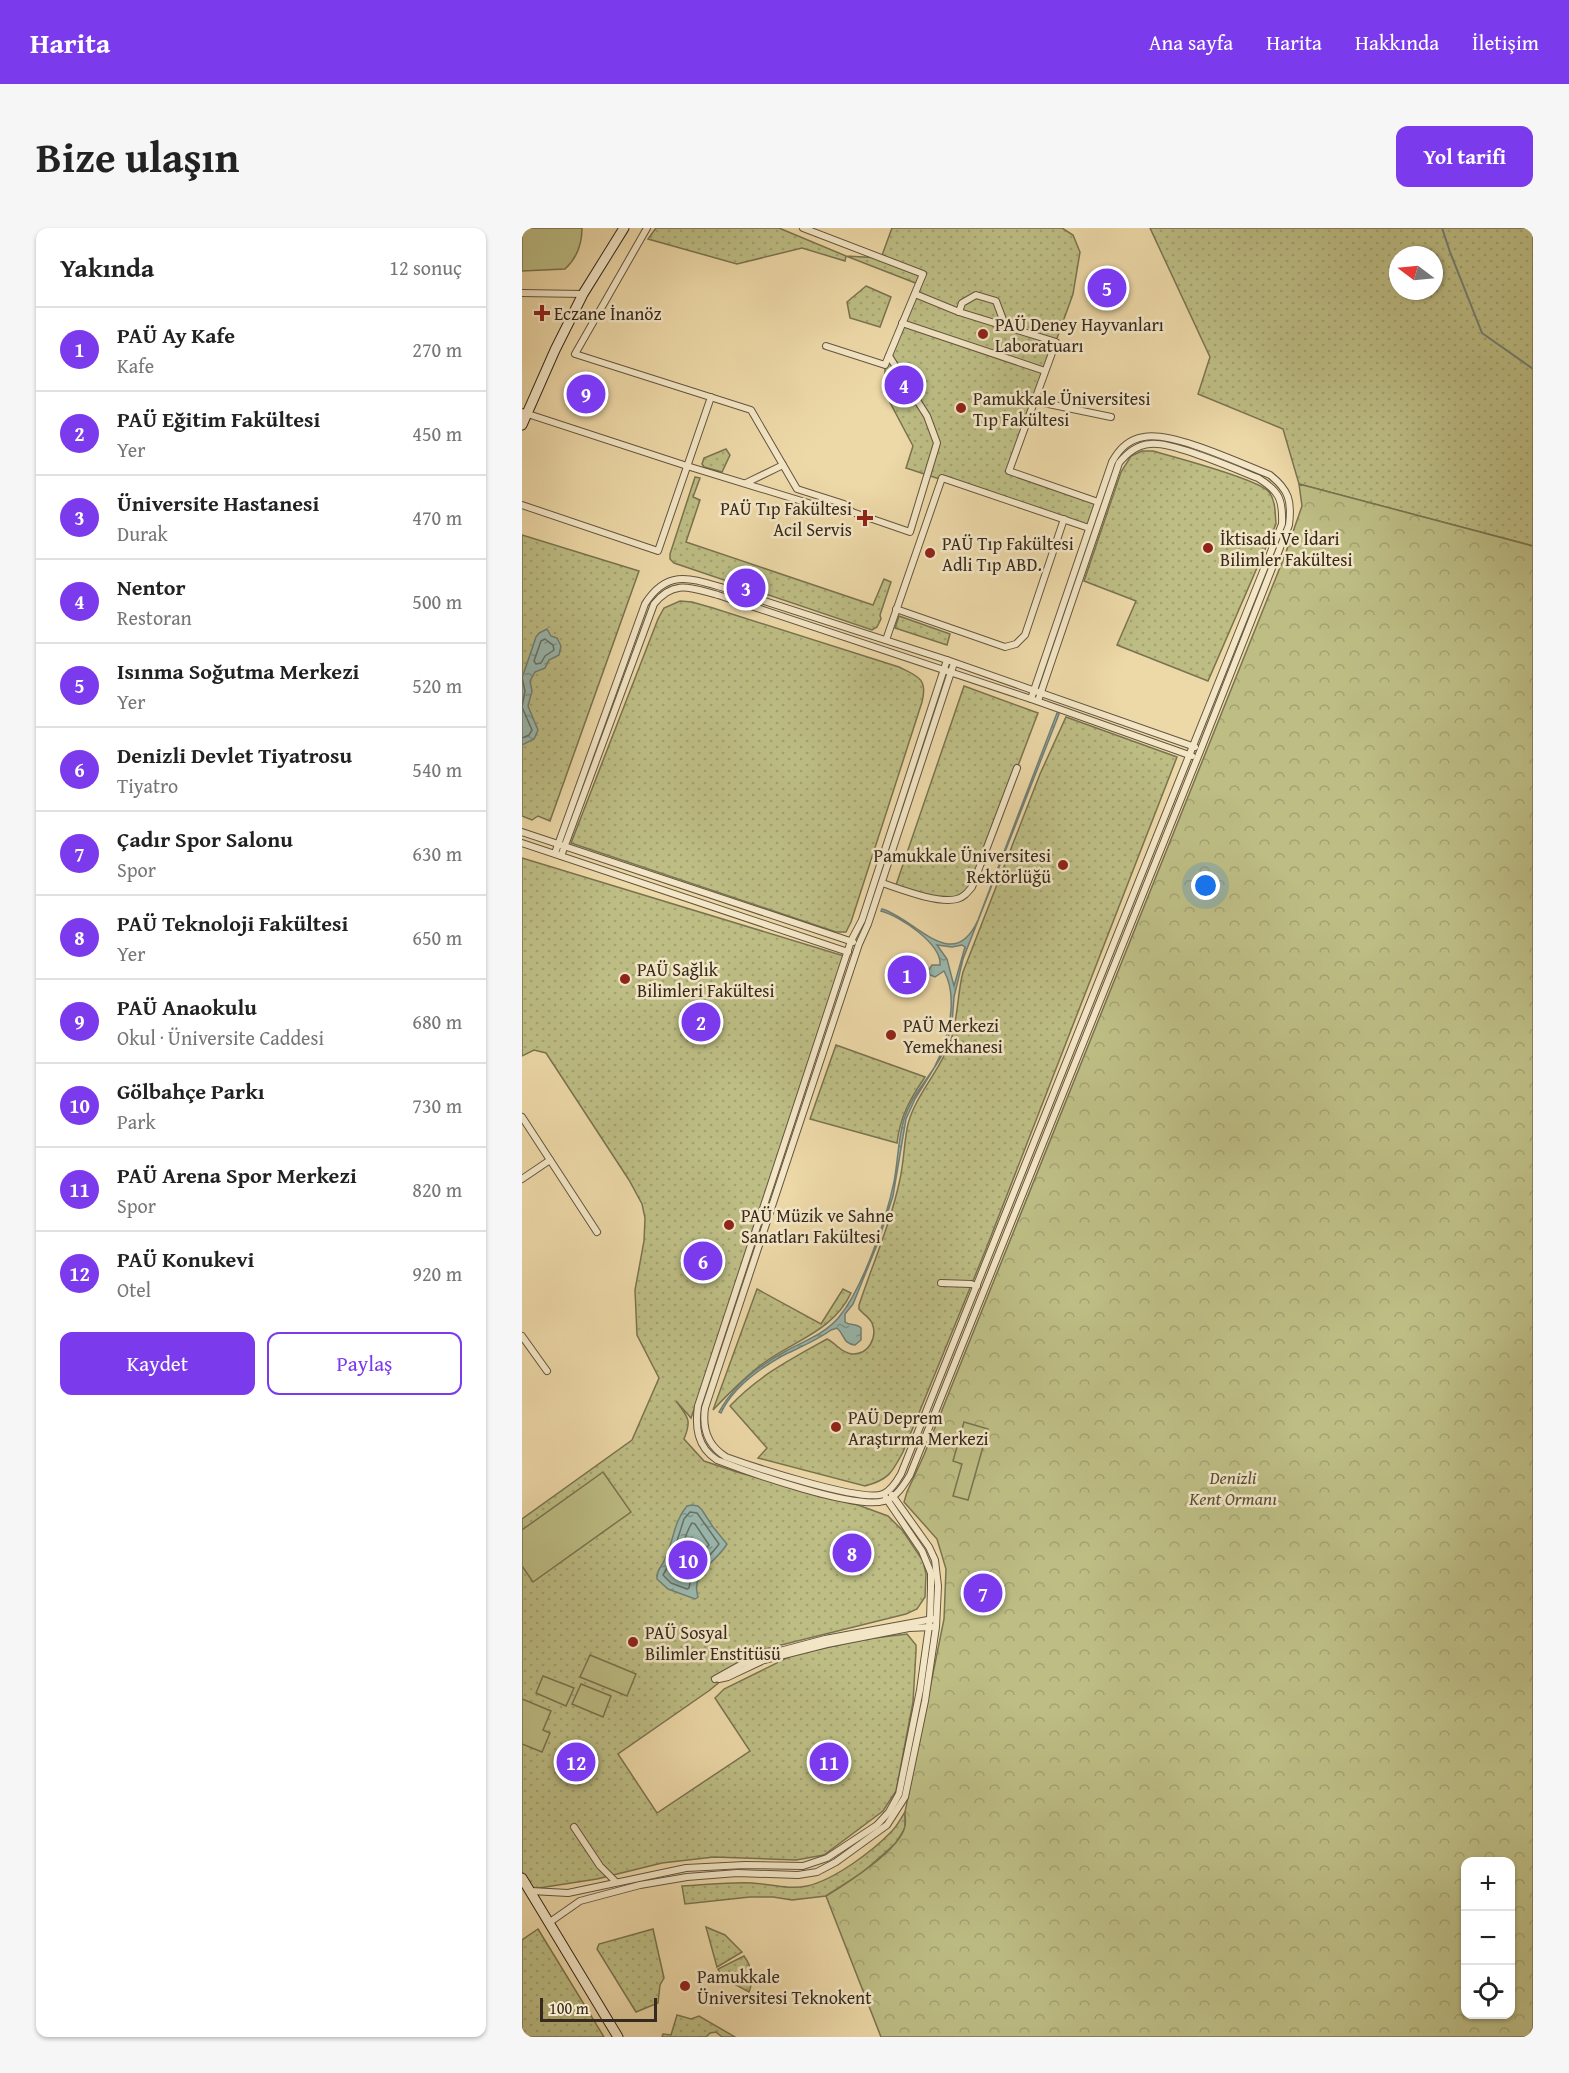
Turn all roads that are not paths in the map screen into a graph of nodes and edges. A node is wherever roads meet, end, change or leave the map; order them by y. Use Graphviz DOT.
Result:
graph roads {
  1 [pos="624,228"];
  2 [pos="647,228"];
  3 [pos="803,228"];
  4 [pos="522,293"];
  5 [pos="583,294"];
  6 [pos="915,294"];
  7 [pos="959,312"];
  8 [pos="902,323"];
  9 [pos="1005,326"];
  10 [pos="826,346"];
  11 [pos="889,356"];
  12 [pos="1045,371"];
  13 [pos="711,397"];
  14 [pos="1034,401"];
  15 [pos="525,413"];
  16 [pos="1111,417"];
  17 [pos="522,425"];
  18 [pos="783,465"];
  19 [pos="687,466"];
  20 [pos="745,484"];
  21 [pos="1098,502"];
  22 [pos="522,506"];
  23 [pos="852,512"];
  24 [pos="1064,519"];
  25 [pos="1089,528"];
  26 [pos="896,609"];
  27 [pos="886,640"];
  28 [pos="950,662"];
  29 [pos="947,670"];
  30 [pos="1037,691"];
  31 [pos="1034,700"];
  32 [pos="1193,746"];
  33 [pos="1201,749"];
  34 [pos="1189,755"];
  35 [pos="1198,758"];
  36 [pos="1017,768"];
  37 [pos="522,832"];
  38 [pos="522,843"];
  39 [pos="561,845"];
  40 [pos="558,855"];
  41 [pos="882,883"];
  42 [pos="851,942"];
  43 [pos="859,944"];
  44 [pos="847,952"];
  45 [pos="856,955"];
  46 [pos="522,1117"];
  47 [pos="550,1160"];
  48 [pos="522,1179"];
  49 [pos="597,1232"];
  50 [pos="753,1240"];
  51 [pos="761,1244"];
  52 [pos="942,1283"];
  53 [pos="977,1286"];
  54 [pos="522,1336"];
  55 [pos="547,1371"];
  56 [pos="888,1496"];
  57 [pos="933,1623"];
  58 [pos="574,1827"];
  59 [pos="522,1878"];
  60 [pos="616,1882"];
  61 [pos="531,1891"];
  62 [pos="550,1922"];
  63 [pos="618,2037"];
  1 -- 5 [label="main road"];
  2 -- 13 [label="street"];
  3 -- 6 [label="street"];
  4 -- 5 [label="street"];
  5 -- 15 [label="main road"];
  6 -- 7 [label="street"];
  6 -- 8 [label="street"];
  7 -- 9 [label="street"];
  7 -- 9 [label="street"];
  8 -- 11 [label="street"];
  8 -- 12 [label="street"];
  9 -- 12 [label="street"];
  10 -- 11 [label="street"];
  11 -- 23 [label="street"];
  12 -- 14 [label="street"];
  13 -- 18 [label="street"];
  13 -- 19 [label="street"];
  14 -- 16 [label="street"];
  14 -- 21 [label="street"];
  15 -- 17 [label="main road"];
  15 -- 19 [label="street"];
  18 -- 20 [label="street"];
  18 -- 23 [label="street"];
  19 -- 20 [label="street"];
  19 -- 22 [label="street"];
  20 -- 23 [label="street"];
  21 -- 25 [label="street"];
  21 -- 33 [label="street"];
  24 -- 25 [label="street"];
  24 -- 26 [label="street"];
  24 -- 26 [label="street"];
  25 -- 30 [label="street"];
  26 -- 27 [label="street"];
  27 -- 28 [label="street"];
  27 -- 39 [label="street"];
  28 -- 29 [label="street"];
  28 -- 30 [label="street"];
  29 -- 31 [label="street"];
  29 -- 39 [label="street"];
  29 -- 41 [label="street"];
  29 -- 42 [label="street"];
  30 -- 31 [label="street"];
  30 -- 32 [label="street"];
  30 -- 32 [label="street"];
  31 -- 34 [label="street"];
  32 -- 33 [label="street"];
  32 -- 34 [label="street"];
  33 -- 35 [label="street"];
  34 -- 35 [label="street"];
  34 -- 53 [label="street"];
  35 -- 56 [label="street"];
  36 -- 41 [label="street"];
  37 -- 39 [label="street"];
  38 -- 40 [label="street"];
  39 -- 40 [label="street"];
  39 -- 42 [label="street"];
  40 -- 44 [label="street"];
  41 -- 43 [label="street"];
  42 -- 43 [label="street"];
  42 -- 44 [label="street"];
  43 -- 45 [label="street"];
  44 -- 45 [label="street"];
  44 -- 50 [label="street"];
  45 -- 51 [label="street"];
  46 -- 47 [label="street"];
  47 -- 48 [label="street"];
  47 -- 49 [label="street"];
  50 -- 51 [label="street"];
  50 -- 56 [label="street"];
  51 -- 56 [label="street"];
  52 -- 53 [label="street"];
  53 -- 56 [label="street"];
  54 -- 55 [label="street"];
  56 -- 57 [label="street"];
  57 -- 57 [label="street"];
  57 -- 60 [label="street"];
  57 -- 62 [label="street"];
  58 -- 60 [label="street"];
  59 -- 61 [label="main road"];
  60 -- 61 [label="street"];
  61 -- 62 [label="main road"];
  62 -- 63 [label="main road"];
}
